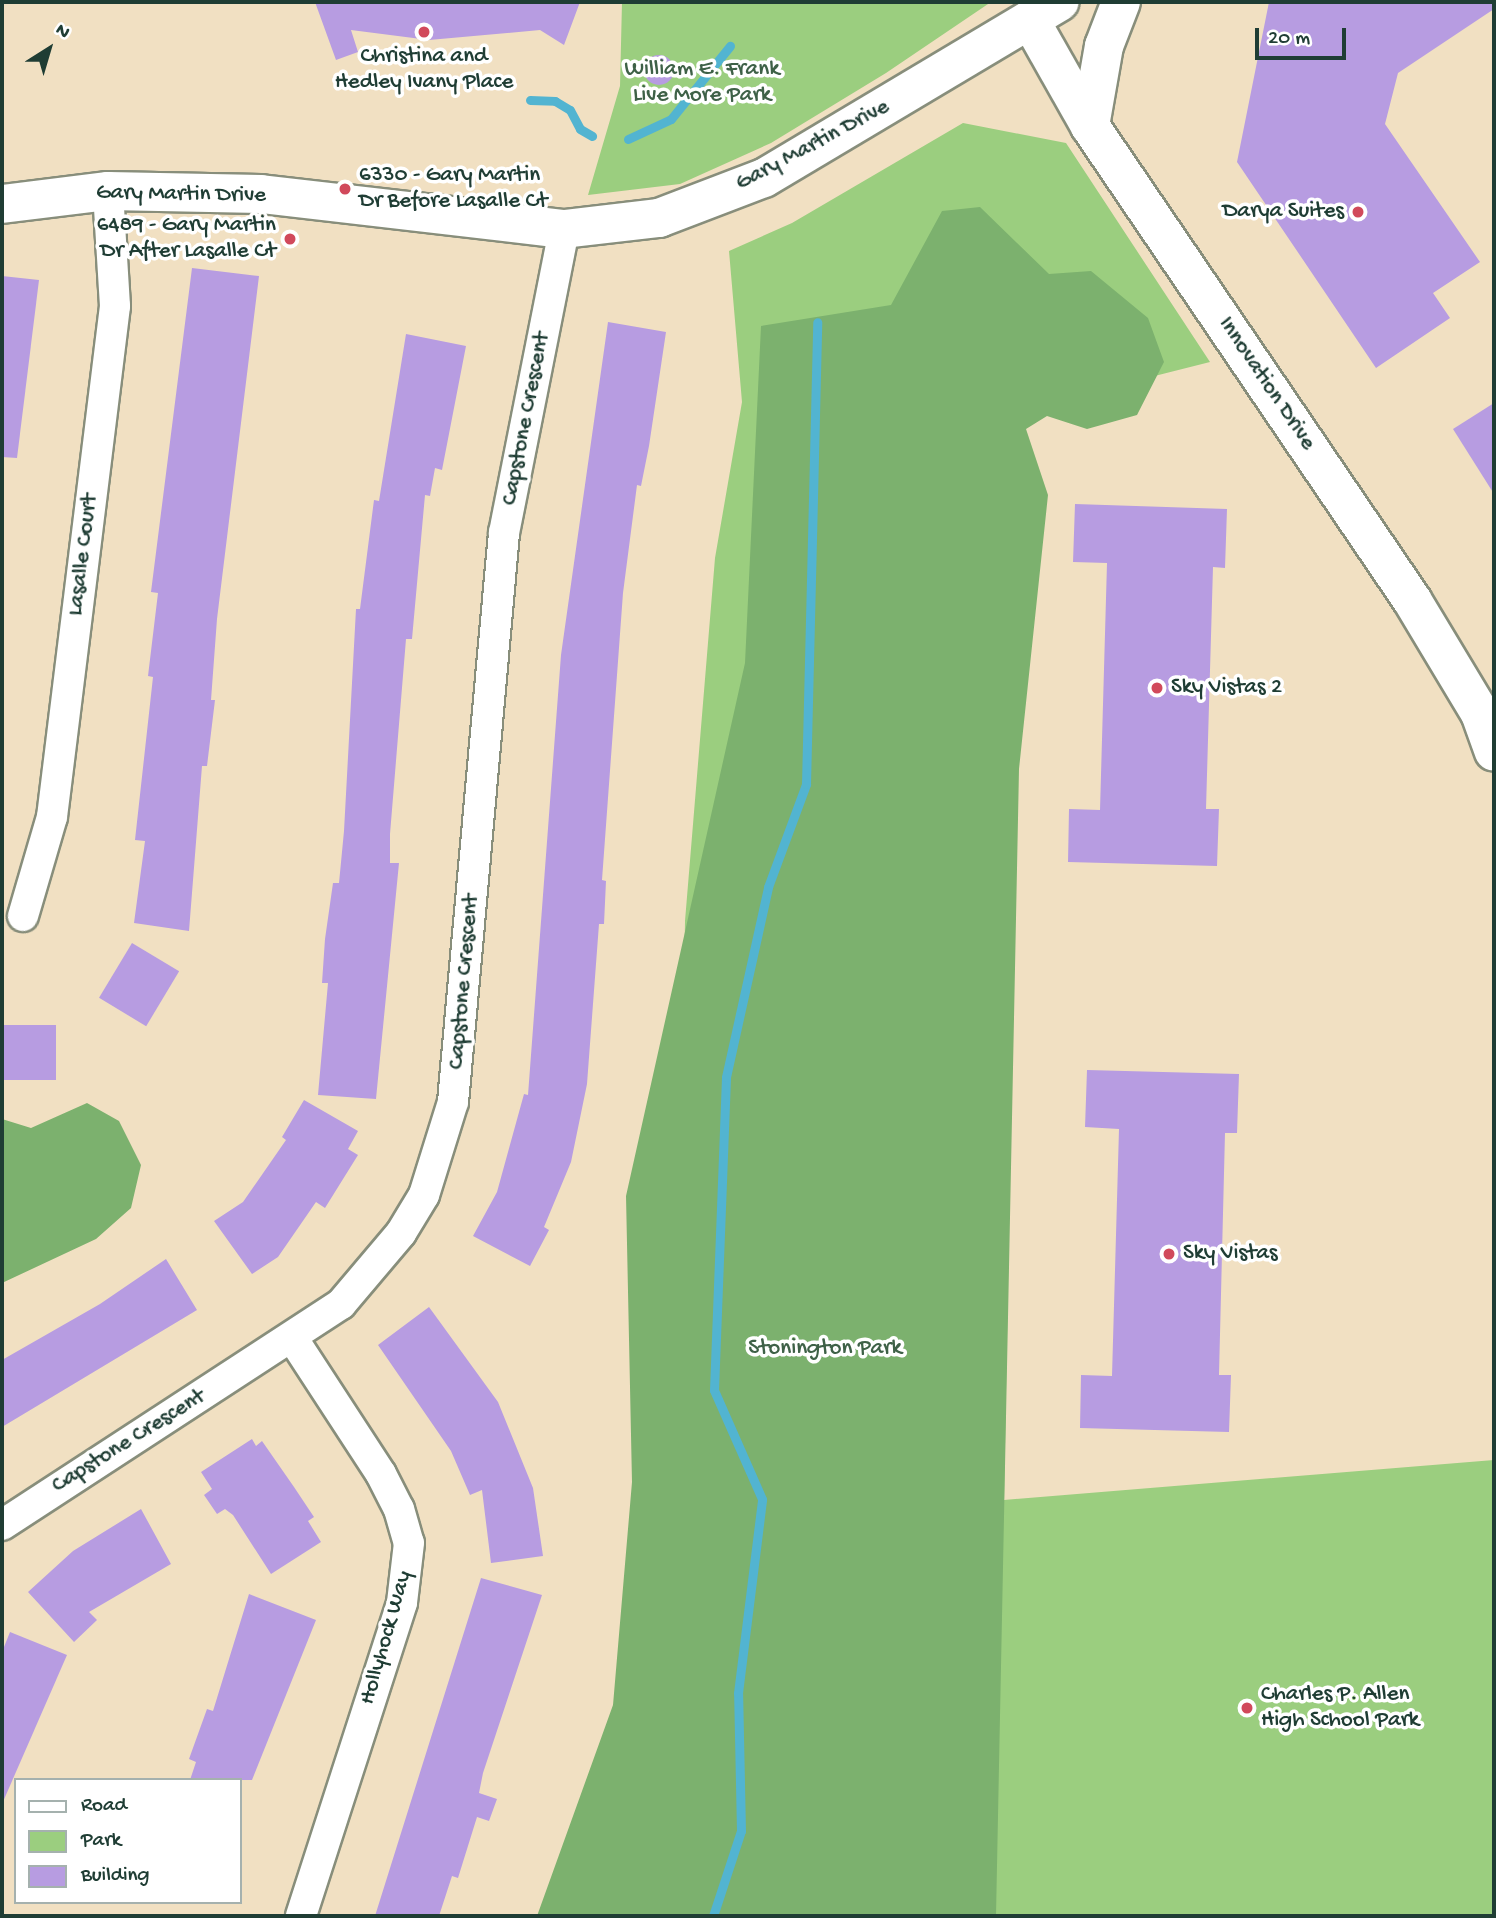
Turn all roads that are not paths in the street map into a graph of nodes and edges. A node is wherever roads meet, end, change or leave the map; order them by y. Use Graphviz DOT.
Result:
graph roads {
  1 [pos="1121,2"];
  2 [pos="1044,11"];
  3 [pos="1090,126"];
  4 [pos="107,191"];
  5 [pos="2,204"];
  6 [pos="564,229"];
  7 [pos="1494,752"];
  8 [pos="23,916"];
  9 [pos="293,1339"];
  10 [pos="2,1525"];
  11 [pos="301,1916"];
  1 -- 3 [label="street"];
  2 -- 3 [label="street, Innovation Drive"];
  2 -- 6 [label="street, Gary Martin Drive"];
  3 -- 7 [label="street, Innovation Drive"];
  4 -- 5 [label="street, Gary Martin Drive"];
  4 -- 6 [label="street, Gary Martin Drive"];
  4 -- 8 [label="street, Lasalle Court"];
  6 -- 9 [label="street, Capstone Crescent"];
  9 -- 10 [label="street, Capstone Crescent"];
  9 -- 11 [label="street, Hollyhock Way"];
}
